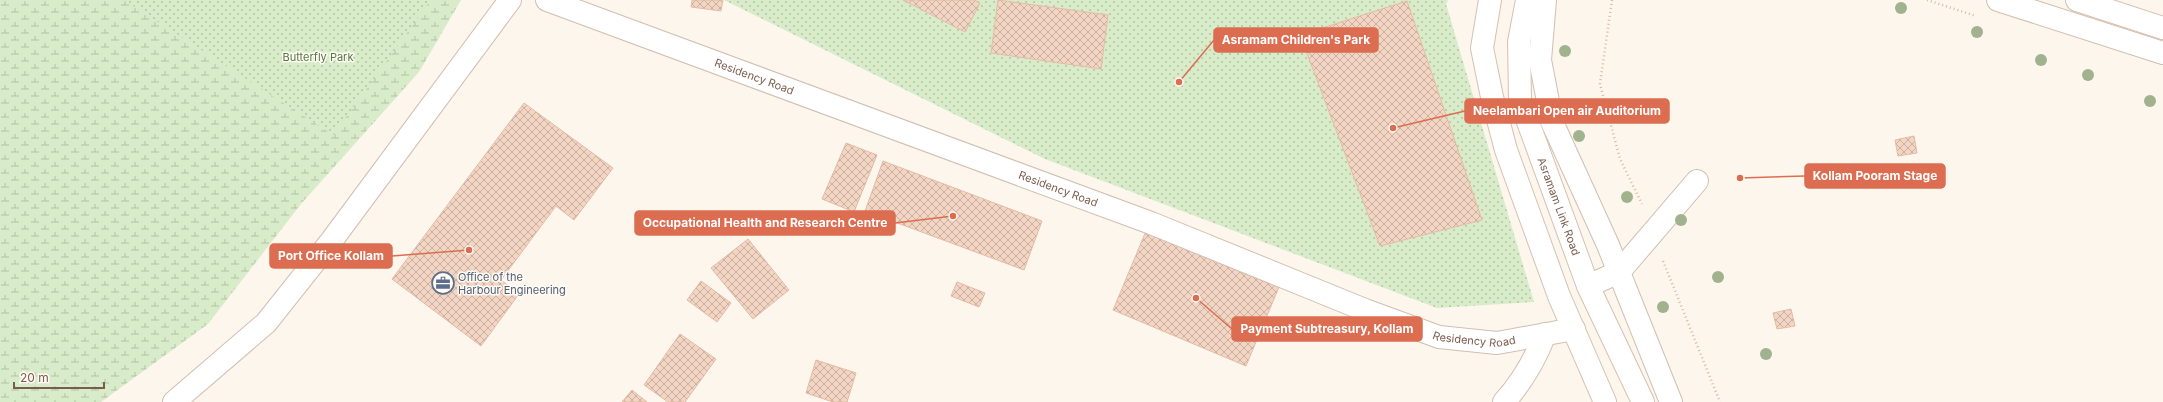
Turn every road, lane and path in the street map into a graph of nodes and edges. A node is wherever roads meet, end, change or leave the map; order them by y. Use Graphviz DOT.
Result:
graph roads {
  1 [pos="510,0"];
  2 [pos="547,0"];
  3 [pos="1490,0"];
  4 [pos="1527,0"];
  5 [pos="1545,0"];
  6 [pos="1998,0"];
  7 [pos="2077,0"];
  8 [pos="2163,28"];
  9 [pos="2163,53"];
  10 [pos="1697,181"];
  11 [pos="1619,272"];
  12 [pos="1588,286"];
  13 [pos="1574,329"];
  14 [pos="1546,334"];
  15 [pos="174,402"];
  16 [pos="1504,402"];
  17 [pos="1605,402"];
  18 [pos="1643,402"];
  19 [pos="1671,402"];
  1 -- 15 [label="street"];
  2 -- 14 [label="street, Residency Road"];
  3 -- 13 [label="street"];
  4 -- 12 [label="street, Asramam Link Road"];
  5 -- 11 [label="street"];
  6 -- 9 [label="street"];
  7 -- 8 [label="street"];
  10 -- 11 [label="street"];
  11 -- 12 [label="street"];
  11 -- 19 [label="street"];
  12 -- 18 [label="street, Asramam Link Road"];
  13 -- 14 [label="street, Residency Road"];
  13 -- 17 [label="street"];
  14 -- 16 [label="street"];
}
